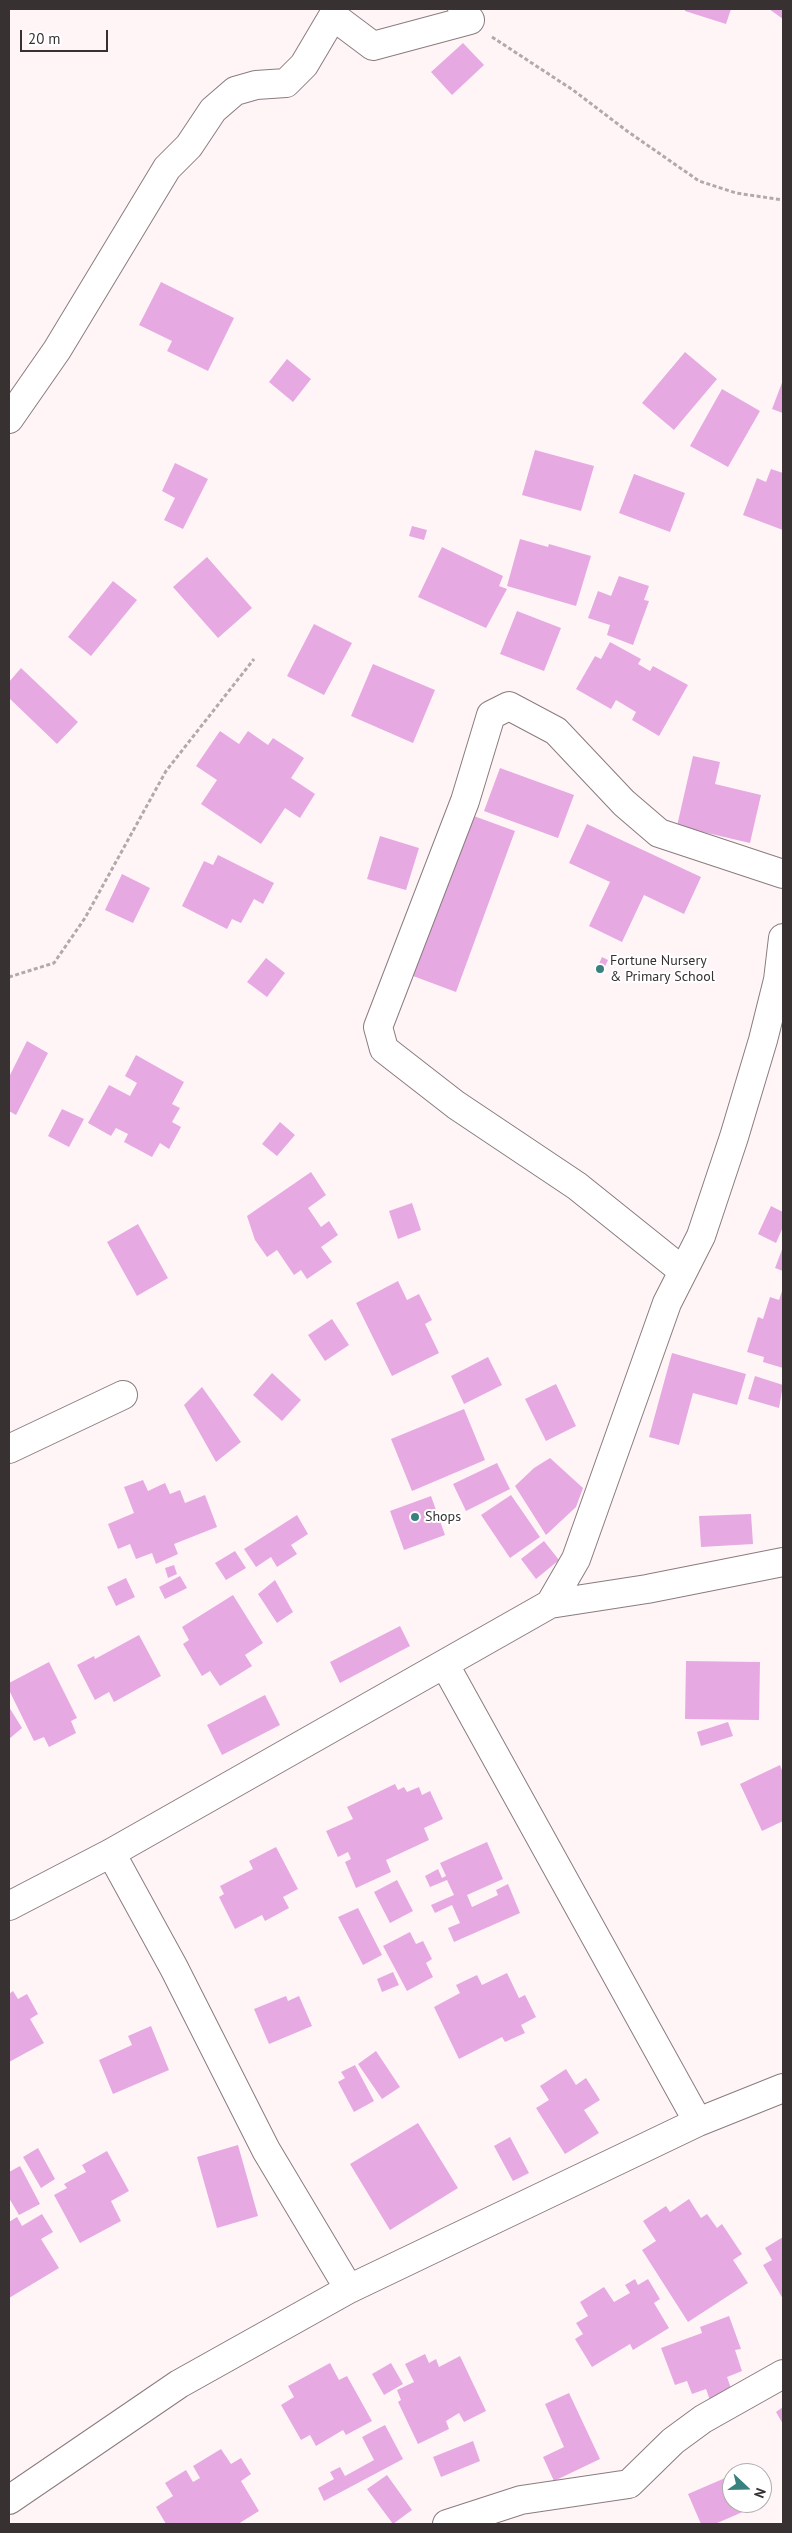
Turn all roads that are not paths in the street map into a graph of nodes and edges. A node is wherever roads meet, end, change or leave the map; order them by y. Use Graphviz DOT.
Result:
graph roads {
  1 [pos="335,12"];
  2 [pos="466,14"];
  3 [pos="9,419"];
  4 [pos="783,874"];
  5 [pos="783,938"];
  6 [pos="683,1271"];
  7 [pos="123,1395"];
  8 [pos="9,1449"];
  9 [pos="783,1562"];
  10 [pos="550,1604"];
  11 [pos="445,1665"];
  12 [pos="111,1853"];
  13 [pos="9,1906"];
  14 [pos="783,2088"];
  15 [pos="698,2122"];
  16 [pos="349,2289"];
  17 [pos="783,2374"];
  18 [pos="9,2500"];
  19 [pos="447,2524"];
  1 -- 2 [label="street"];
  1 -- 3 [label="street"];
  4 -- 6 [label="street"];
  5 -- 6 [label="street"];
  6 -- 10 [label="street"];
  7 -- 8 [label="street"];
  9 -- 10 [label="street"];
  10 -- 11 [label="street"];
  11 -- 12 [label="street"];
  11 -- 15 [label="street"];
  12 -- 13 [label="street"];
  12 -- 16 [label="street"];
  14 -- 15 [label="street"];
  15 -- 16 [label="street"];
  16 -- 18 [label="street"];
  17 -- 19 [label="street"];
}
